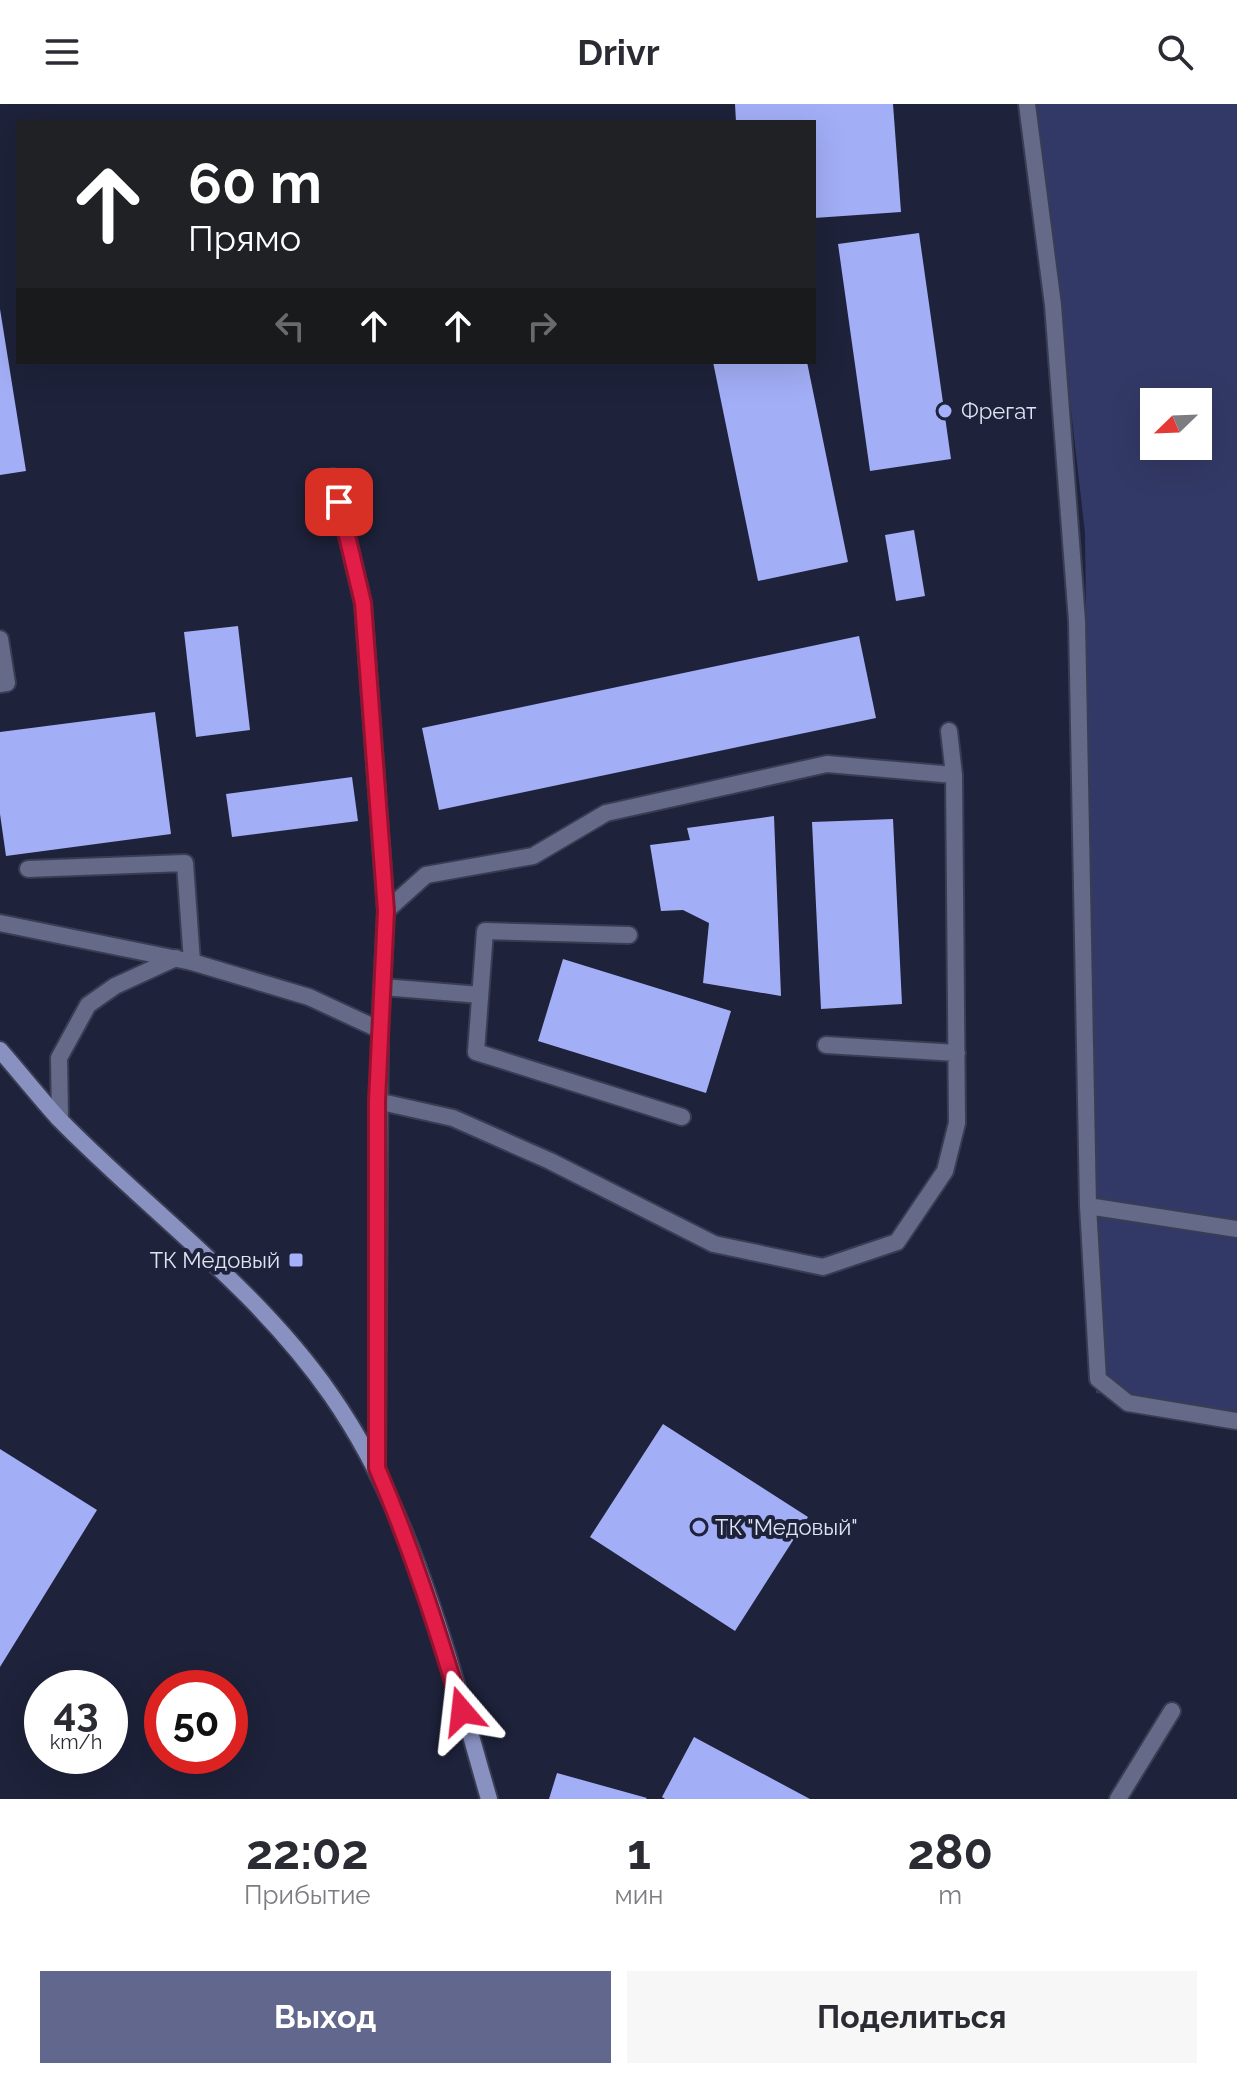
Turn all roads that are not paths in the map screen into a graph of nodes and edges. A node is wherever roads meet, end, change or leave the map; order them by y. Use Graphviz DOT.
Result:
graph roads {
  1 [pos="1027,104"];
  2 [pos="333,477"];
  3 [pos="0,639"];
  4 [pos="0,684"];
  5 [pos="949,731"];
  6 [pos="954,775"];
  7 [pos="28,869"];
  8 [pos="386,911"];
  9 [pos="0,923"];
  10 [pos="629,935"];
  11 [pos="184,960"];
  12 [pos="383,987"];
  13 [pos="480,995"];
  14 [pos="380,1030"];
  15 [pos="826,1045"];
  16 [pos="0,1050"];
  17 [pos="957,1053"];
  18 [pos="377,1101"];
  19 [pos="682,1117"];
  20 [pos="60,1119"];
  21 [pos="1088,1206"];
  22 [pos="1237,1229"];
  23 [pos="1237,1421"];
  24 [pos="377,1468"];
  25 [pos="1172,1711"];
  26 [pos="489,1799"];
  27 [pos="1118,1799"];
  1 -- 21 [label="street"];
  2 -- 8 [label="street"];
  3 -- 4 [label="street"];
  5 -- 6 [label="street"];
  6 -- 8 [label="street"];
  6 -- 17 [label="street"];
  7 -- 11 [label="street"];
  8 -- 12 [label="street"];
  9 -- 11 [label="street"];
  10 -- 13 [label="street"];
  11 -- 14 [label="street"];
  11 -- 20 [label="street"];
  12 -- 13 [label="street"];
  12 -- 14 [label="street"];
  13 -- 19 [label="street"];
  14 -- 18 [label="street"];
  15 -- 17 [label="street"];
  16 -- 20 [label="main road"];
  17 -- 18 [label="street"];
  18 -- 24 [label="street"];
  20 -- 24 [label="main road"];
  21 -- 22 [label="street"];
  21 -- 23 [label="street"];
  24 -- 26 [label="main road"];
  25 -- 27 [label="street"];
}
